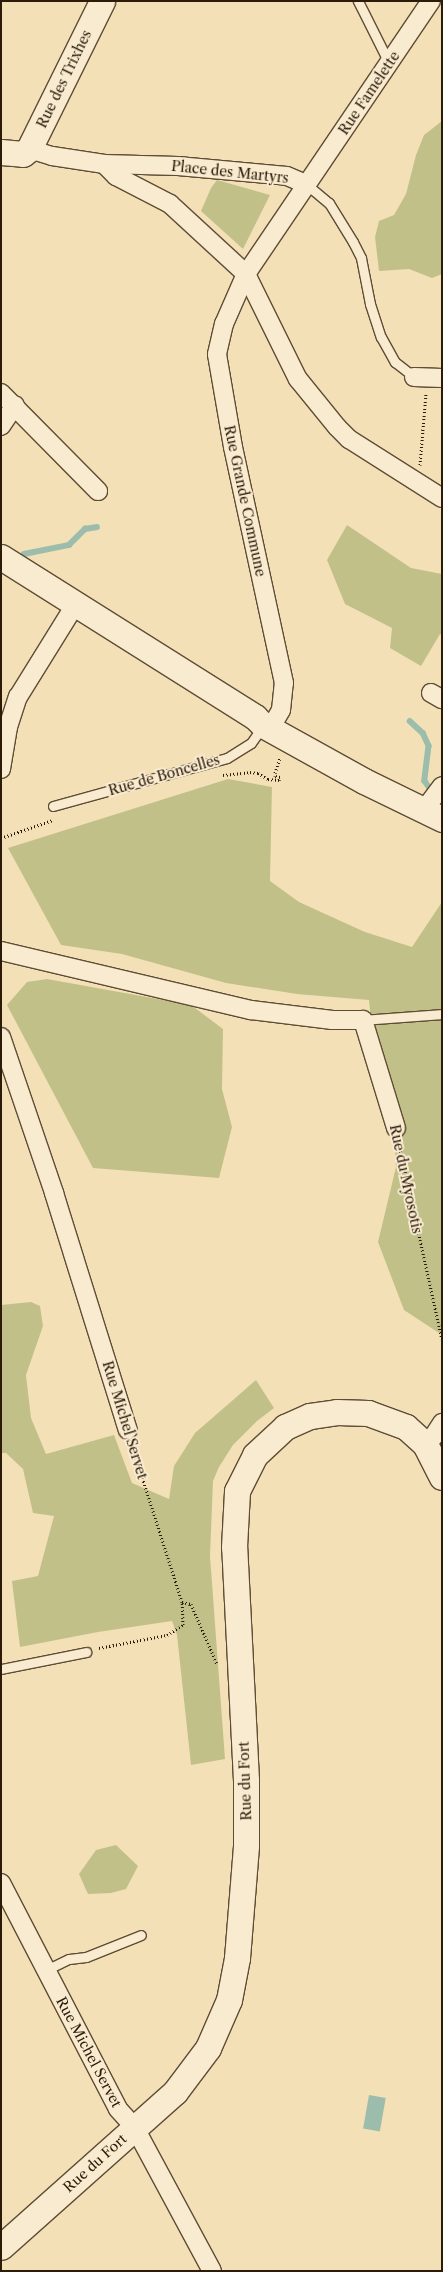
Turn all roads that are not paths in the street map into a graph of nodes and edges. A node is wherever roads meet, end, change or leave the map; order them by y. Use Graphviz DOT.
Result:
graph roads {
  1 [pos="102,1"];
  2 [pos="358,1"];
  3 [pos="431,1"];
  4 [pos="389,63"];
  5 [pos="18,152"];
  6 [pos="104,164"];
  7 [pos="306,184"];
  8 [pos="246,274"];
  9 [pos="428,378"];
  10 [pos="1,392"];
  11 [pos="15,405"];
  12 [pos="1,426"];
  13 [pos="98,491"];
  14 [pos="442,498"];
  15 [pos="1,557"];
  16 [pos="75,605"];
  17 [pos="273,731"];
  18 [pos="1,769"];
  19 [pos="442,786"];
  20 [pos="53,806"];
  21 [pos="433,815"];
  22 [pos="1,951"];
  23 [pos="442,1014"];
  24 [pos="363,1020"];
  25 [pos="1,1037"];
  26 [pos="396,1128"];
  27 [pos="442,1423"];
  28 [pos="128,1430"];
  29 [pos="425,1444"];
  30 [pos="442,1477"];
  31 [pos="86,1652"];
  32 [pos="1,1669"];
  33 [pos="1,1883"];
  34 [pos="141,1935"];
  35 [pos="46,1970"];
  36 [pos="135,2128"];
  37 [pos="1,2247"];
  38 [pos="212,2271"];
  1 -- 5 [label="street, Rue des Trixhes"];
  2 -- 4 [label="lane"];
  3 -- 4 [label="street, Rue Famelette"];
  4 -- 7 [label="street, Rue Famelette"];
  5 -- 6 [label="street, Place des Martyrs"];
  6 -- 7 [label="street, Place des Martyrs"];
  6 -- 8 [label="street"];
  7 -- 8 [label="street, Place des Martyrs"];
  7 -- 9 [label="lane"];
  8 -- 14 [label="street"];
  8 -- 17 [label="street, Rue Grande Commune"];
  10 -- 11 [label="street"];
  11 -- 12 [label="street"];
  11 -- 13 [label="street"];
  15 -- 16 [label="street"];
  16 -- 17 [label="street"];
  16 -- 18 [label="street"];
  17 -- 20 [label="lane, Rue de Boncelles"];
  17 -- 21 [label="street"];
  19 -- 21 [label="street"];
  22 -- 24 [label="street"];
  23 -- 24 [label="lane"];
  24 -- 26 [label="street, Rue du Myosotis"];
  25 -- 28 [label="street, Rue Michel Servet"];
  27 -- 29 [label="street"];
  29 -- 30 [label="street, Rue du Fort"];
  29 -- 36 [label="street, Rue du Fort"];
  31 -- 32 [label="lane"];
  33 -- 35 [label="street, Rue Michel Servet"];
  34 -- 35 [label="lane"];
  35 -- 36 [label="street, Rue Michel Servet"];
  36 -- 37 [label="street, Rue du Fort"];
  36 -- 38 [label="street, Rue Michel Servet"];
}
